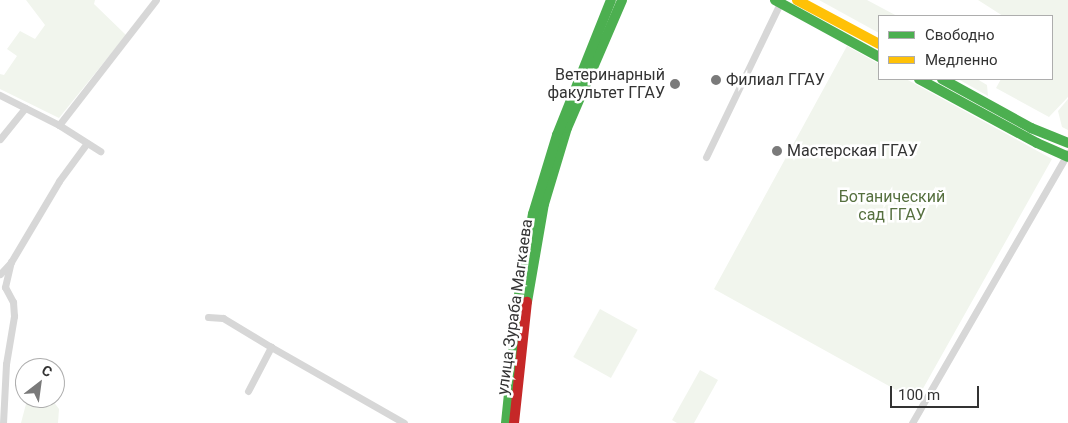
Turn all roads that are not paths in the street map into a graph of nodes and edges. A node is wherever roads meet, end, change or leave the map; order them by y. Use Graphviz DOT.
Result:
graph roads {
  1 [pos="156,0"];
  2 [pos="611,0"];
  3 [pos="622,0"];
  4 [pos="797,0"];
  5 [pos="778,2"];
  6 [pos="878,43"];
  7 [pos="878,56"];
  8 [pos="921,80"];
  9 [pos="944,80"];
  10 [pos="0,95"];
  11 [pos="25,108"];
  12 [pos="59,125"];
  13 [pos="0,139"];
  14 [pos="87,143"];
  15 [pos="1068,143"];
  16 [pos="100,151"];
  17 [pos="1067,155"];
  18 [pos="706,157"];
  19 [pos="11,262"];
  20 [pos="0,274"];
  21 [pos="525,287"];
  22 [pos="3,288"];
  23 [pos="208,317"];
  24 [pos="271,347"];
  25 [pos="248,392"];
  26 [pos="391,420"];
  27 [pos="3,423"];
  28 [pos="404,423"];
  29 [pos="506,423"];
  30 [pos="514,423"];
  31 [pos="912,423"];
  1 -- 12 [label="street"];
  2 -- 21 [label="main road, улица Зураба Магкаева"];
  3 -- 21 [label="main road, улица Зураба Магкаева"];
  4 -- 6 [label="main road"];
  5 -- 7 [label="main road"];
  5 -- 18 [label="street"];
  8 -- 17 [label="main road"];
  9 -- 15 [label="main road"];
  10 -- 11 [label="street"];
  11 -- 12 [label="street"];
  11 -- 13 [label="street"];
  12 -- 14 [label="street"];
  14 -- 16 [label="street"];
  14 -- 19 [label="street"];
  17 -- 31 [label="street"];
  19 -- 20 [label="street"];
  19 -- 22 [label="street"];
  21 -- 29 [label="main road, улица Зураба Магкаева"];
  21 -- 30 [label="main road, улица Зураба Магкаева"];
  22 -- 27 [label="street"];
  23 -- 24 [label="street"];
  24 -- 25 [label="street"];
  24 -- 26 [label="street"];
  26 -- 28 [label="street"];
}
